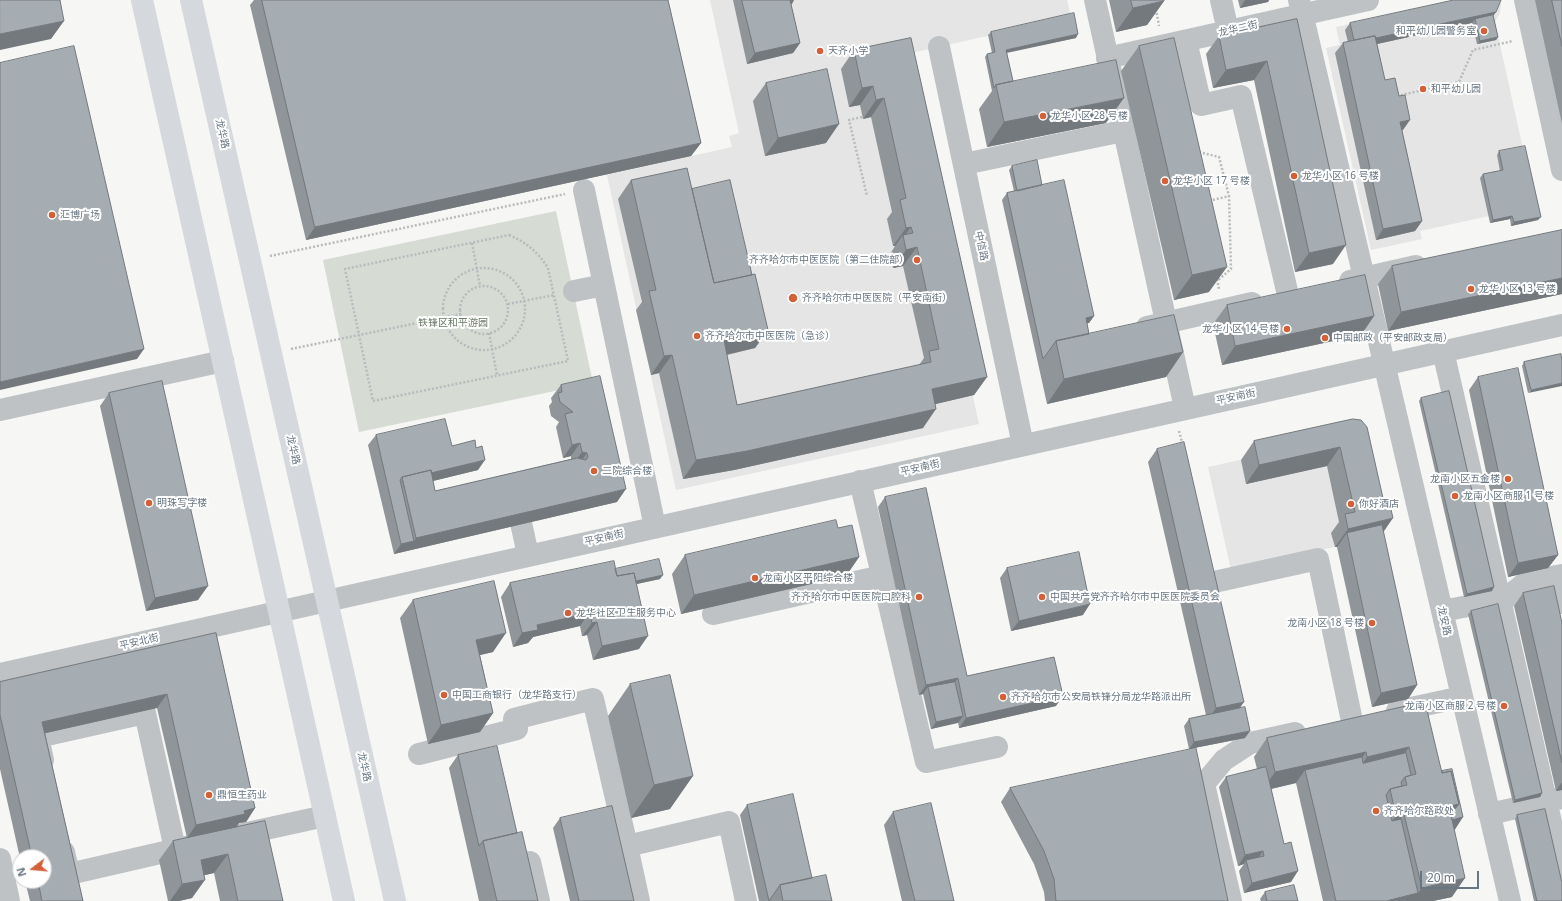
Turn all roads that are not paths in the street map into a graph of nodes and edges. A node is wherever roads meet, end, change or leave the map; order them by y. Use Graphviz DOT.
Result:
graph roads {
  1 [pos="142,0"];
  2 [pos="191,0"];
  3 [pos="1095,0"];
  4 [pos="1221,0"];
  5 [pos="1368,0"];
  6 [pos="1525,0"];
  7 [pos="1301,7"];
  8 [pos="1228,32"];
  9 [pos="1186,41"];
  10 [pos="940,47"];
  11 [pos="1108,58"];
  12 [pos="1123,131"];
  13 [pos="964,164"];
  14 [pos="1562,170"];
  15 [pos="584,190"];
  16 [pos="1432,262"];
  17 [pos="1364,278"];
  18 [pos="1334,284"];
  19 [pos="604,285"];
  20 [pos="1311,290"];
  21 [pos="564,293"];
  22 [pos="1288,295"];
  23 [pos="1166,323"];
  24 [pos="1562,325"];
  25 [pos="1129,331"];
  26 [pos="1443,351"];
  27 [pos="223,361"];
  28 [pos="1385,364"];
  29 [pos="1186,408"];
  30 [pos="0,410"];
  31 [pos="1023,444"];
  32 [pos="511,477"];
  33 [pos="860,481"];
  34 [pos="655,526"];
  35 [pos="528,555"];
  36 [pos="1559,575"];
  37 [pos="882,576"];
  38 [pos="1214,582"];
  39 [pos="327,600"];
  40 [pos="1500,600"];
  41 [pos="1562,603"];
  42 [pos="278,610"];
  43 [pos="1442,612"];
  44 [pos="713,614"];
  45 [pos="0,674"];
  46 [pos="1462,697"];
  47 [pos="1352,721"];
  48 [pos="997,747"];
  49 [pos="419,754"];
  50 [pos="48,782"];
  51 [pos="1554,800"];
  52 [pos="1489,814"];
  53 [pos="325,816"];
  54 [pos="60,836"];
  55 [pos="627,846"];
  56 [pos="175,849"];
  57 [pos="0,859"];
  58 [pos="530,862"];
  59 [pos="1562,870"];
  60 [pos="9,901"];
  61 [pos="344,901"];
  62 [pos="395,901"];
  63 [pos="539,901"];
  64 [pos="639,901"];
  65 [pos="746,901"];
  66 [pos="1231,901"];
  67 [pos="1510,901"];
  1 -- 27 [label="main road"];
  2 -- 39 [label="main road, 龙华路"];
  3 -- 11 [label="street"];
  4 -- 8 [label="street"];
  5 -- 7 [label="street, 龙华二街"];
  6 -- 14 [label="street"];
  7 -- 8 [label="street, 龙华二街"];
  7 -- 17 [label="street, 龙安路"];
  8 -- 9 [label="street, 龙华二街"];
  9 -- 11 [label="street, 龙华二街"];
  9 -- 22 [label="street"];
  10 -- 13 [label="street, 中信路"];
  11 -- 12 [label="street"];
  12 -- 13 [label="street"];
  12 -- 23 [label="street"];
  13 -- 31 [label="street, 中信路"];
  15 -- 19 [label="street"];
  16 -- 17 [label="street"];
  17 -- 18 [label="street"];
  17 -- 28 [label="street, 龙安路"];
  19 -- 21 [label="street"];
  19 -- 34 [label="street"];
  20 -- 22 [label="street"];
  22 -- 23 [label="street"];
  23 -- 25 [label="street"];
  23 -- 29 [label="street"];
  24 -- 26 [label="street, 平安南街"];
  26 -- 28 [label="street, 平安南街"];
  26 -- 40 [label="street"];
  27 -- 30 [label="street"];
  27 -- 42 [label="main road"];
  28 -- 29 [label="street, 平安南街"];
  28 -- 43 [label="street, 龙安路"];
  29 -- 31 [label="street, 平安南街"];
  31 -- 33 [label="street, 平安南街"];
  32 -- 35 [label="street"];
  33 -- 34 [label="street, 平安南街"];
  33 -- 37 [label="street"];
  34 -- 35 [label="street, 平安南街"];
  35 -- 39 [label="street, 平安南街"];
  36 -- 40 [label="street"];
  36 -- 41 [label="street"];
  37 -- 44 [label="street"];
  37 -- 48 [label="street"];
  38 -- 47 [label="street"];
  39 -- 42 [label="street, 平安南街"];
  39 -- 62 [label="main road, 龙华路"];
  40 -- 43 [label="street"];
  40 -- 51 [label="street"];
  42 -- 45 [label="street, 平安北街"];
  42 -- 53 [label="main road"];
  43 -- 46 [label="street, 龙安路"];
  46 -- 47 [label="street"];
  46 -- 52 [label="street, 龙安路"];
  47 -- 66 [label="street"];
  49 -- 55 [label="street"];
  50 -- 56 [label="street"];
  51 -- 52 [label="street"];
  51 -- 59 [label="street"];
  52 -- 67 [label="street, 龙安路"];
  53 -- 56 [label="street"];
  53 -- 61 [label="main road"];
  54 -- 56 [label="street"];
  55 -- 64 [label="street"];
  55 -- 65 [label="street"];
  57 -- 60 [label="street"];
  58 -- 63 [label="street"];
}
